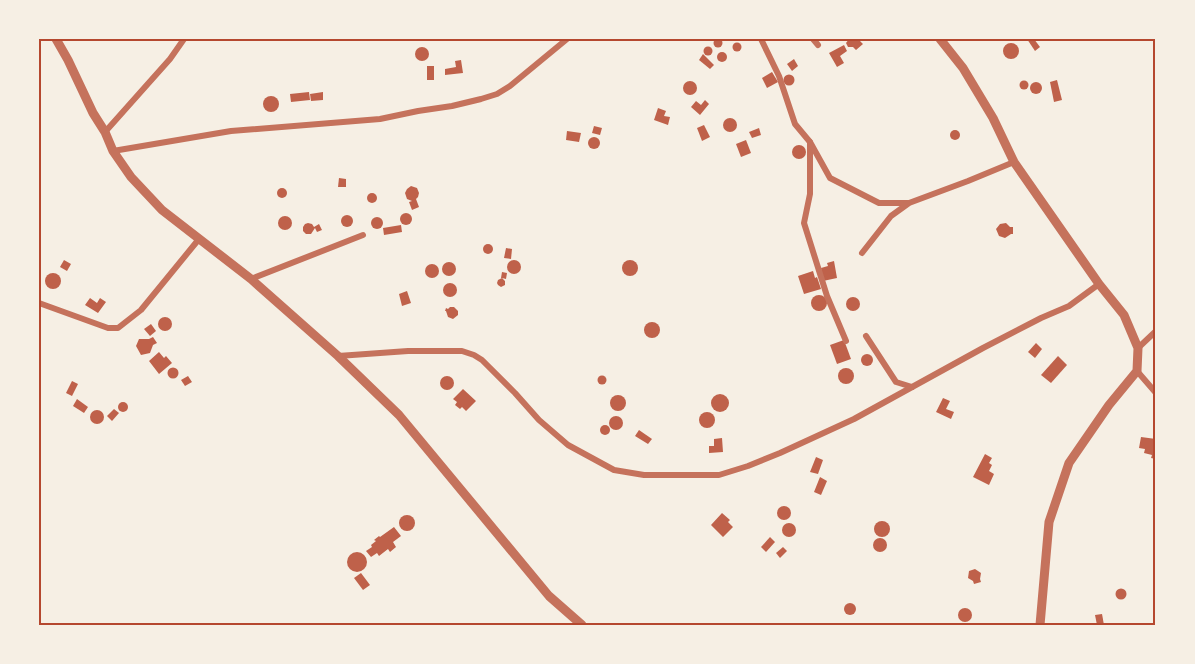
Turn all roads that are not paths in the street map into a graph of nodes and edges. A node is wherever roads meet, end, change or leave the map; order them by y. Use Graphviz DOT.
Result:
graph roads {
  1 [pos="56,39"];
  2 [pos="184,39"];
  3 [pos="567,39"];
  4 [pos="760,39"];
  5 [pos="813,39"];
  6 [pos="940,39"];
  7 [pos="818,45"];
  8 [pos="105,132"];
  9 [pos="810,142"];
  10 [pos="113,151"];
  11 [pos="1014,162"];
  12 [pos="909,203"];
  13 [pos="363,235"];
  14 [pos="199,239"];
  15 [pos="862,253"];
  16 [pos="251,279"];
  17 [pos="1099,284"];
  18 [pos="39,303"];
  19 [pos="1156,331"];
  20 [pos="866,336"];
  21 [pos="846,341"];
  22 [pos="1138,348"];
  23 [pos="338,356"];
  24 [pos="1137,371"];
  25 [pos="912,387"];
  26 [pos="1156,393"];
  27 [pos="582,625"];
  28 [pos="1040,625"];
  1 -- 8 [label="street"];
  2 -- 8 [label="street"];
  3 -- 10 [label="street"];
  4 -- 9 [label="street"];
  5 -- 7 [label="street"];
  6 -- 11 [label="street"];
  8 -- 10 [label="street"];
  9 -- 12 [label="street"];
  9 -- 21 [label="street"];
  10 -- 14 [label="street"];
  11 -- 12 [label="street"];
  11 -- 17 [label="street"];
  12 -- 15 [label="street"];
  13 -- 16 [label="street"];
  14 -- 16 [label="street"];
  14 -- 18 [label="street"];
  16 -- 23 [label="street"];
  17 -- 22 [label="street"];
  17 -- 25 [label="street"];
  19 -- 22 [label="street"];
  20 -- 25 [label="street"];
  22 -- 24 [label="street"];
  23 -- 25 [label="street"];
  23 -- 27 [label="street"];
  24 -- 26 [label="street"];
  24 -- 28 [label="street"];
}
